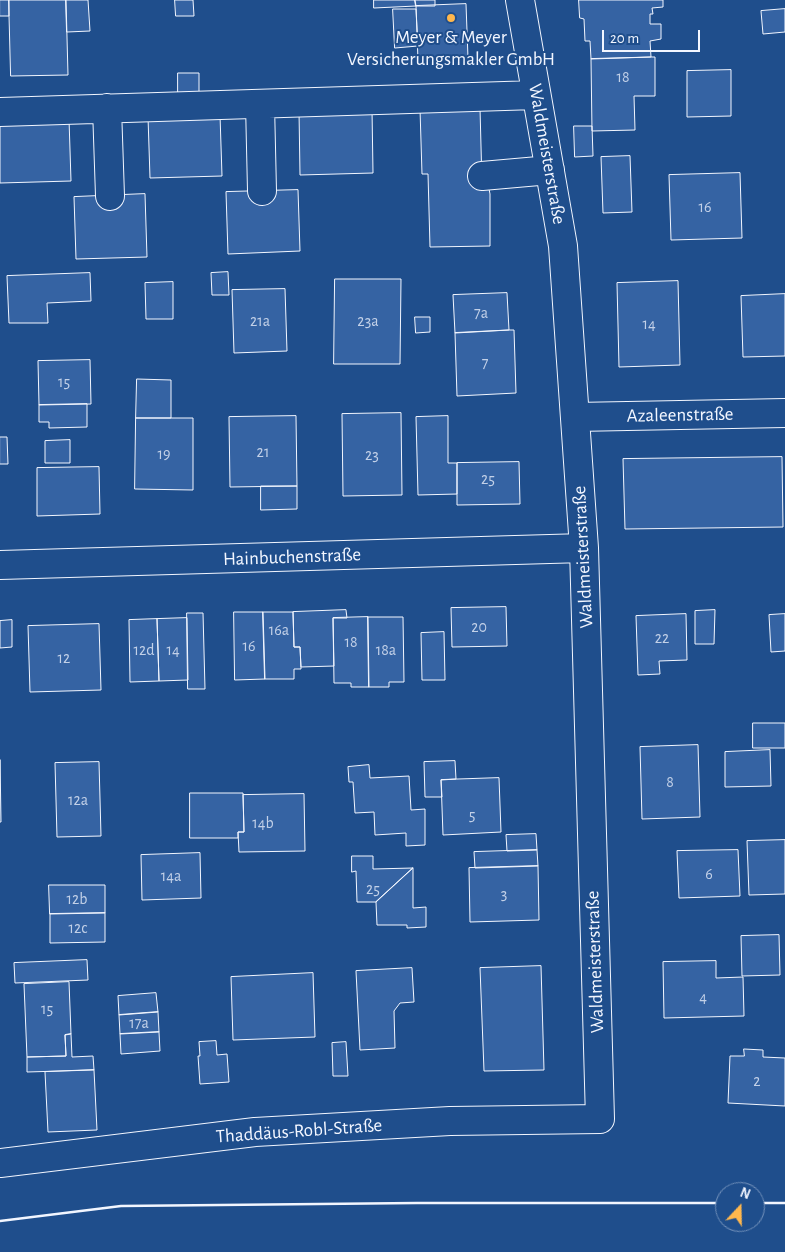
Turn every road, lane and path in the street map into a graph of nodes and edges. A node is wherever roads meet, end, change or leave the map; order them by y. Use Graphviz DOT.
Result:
graph roads {
  1 [pos="520,0"];
  2 [pos="536,95"];
  3 [pos="260,104"];
  4 [pos="107,108"];
  5 [pos="0,112"];
  6 [pos="550,170"];
  7 [pos="482,176"];
  8 [pos="262,191"];
  9 [pos="110,196"];
  10 [pos="785,413"];
  11 [pos="575,417"];
  12 [pos="584,548"];
  13 [pos="0,565"];
  14 [pos="600,1119"];
  15 [pos="0,1163"];
  1 -- 2 [label="street, Waldmeisterstraße"];
  2 -- 3 [label="street"];
  2 -- 6 [label="street, Waldmeisterstraße"];
  3 -- 4 [label="street"];
  3 -- 8 [label="street"];
  4 -- 5 [label="street"];
  4 -- 9 [label="street"];
  6 -- 7 [label="street"];
  6 -- 11 [label="street, Waldmeisterstraße"];
  10 -- 11 [label="street, Azaleenstraße"];
  11 -- 12 [label="street, Waldmeisterstraße"];
  12 -- 13 [label="street, Hainbuchenstraße"];
  12 -- 14 [label="street, Waldmeisterstraße"];
  14 -- 15 [label="street, Thaddäus-Robl-Straße"];
}
